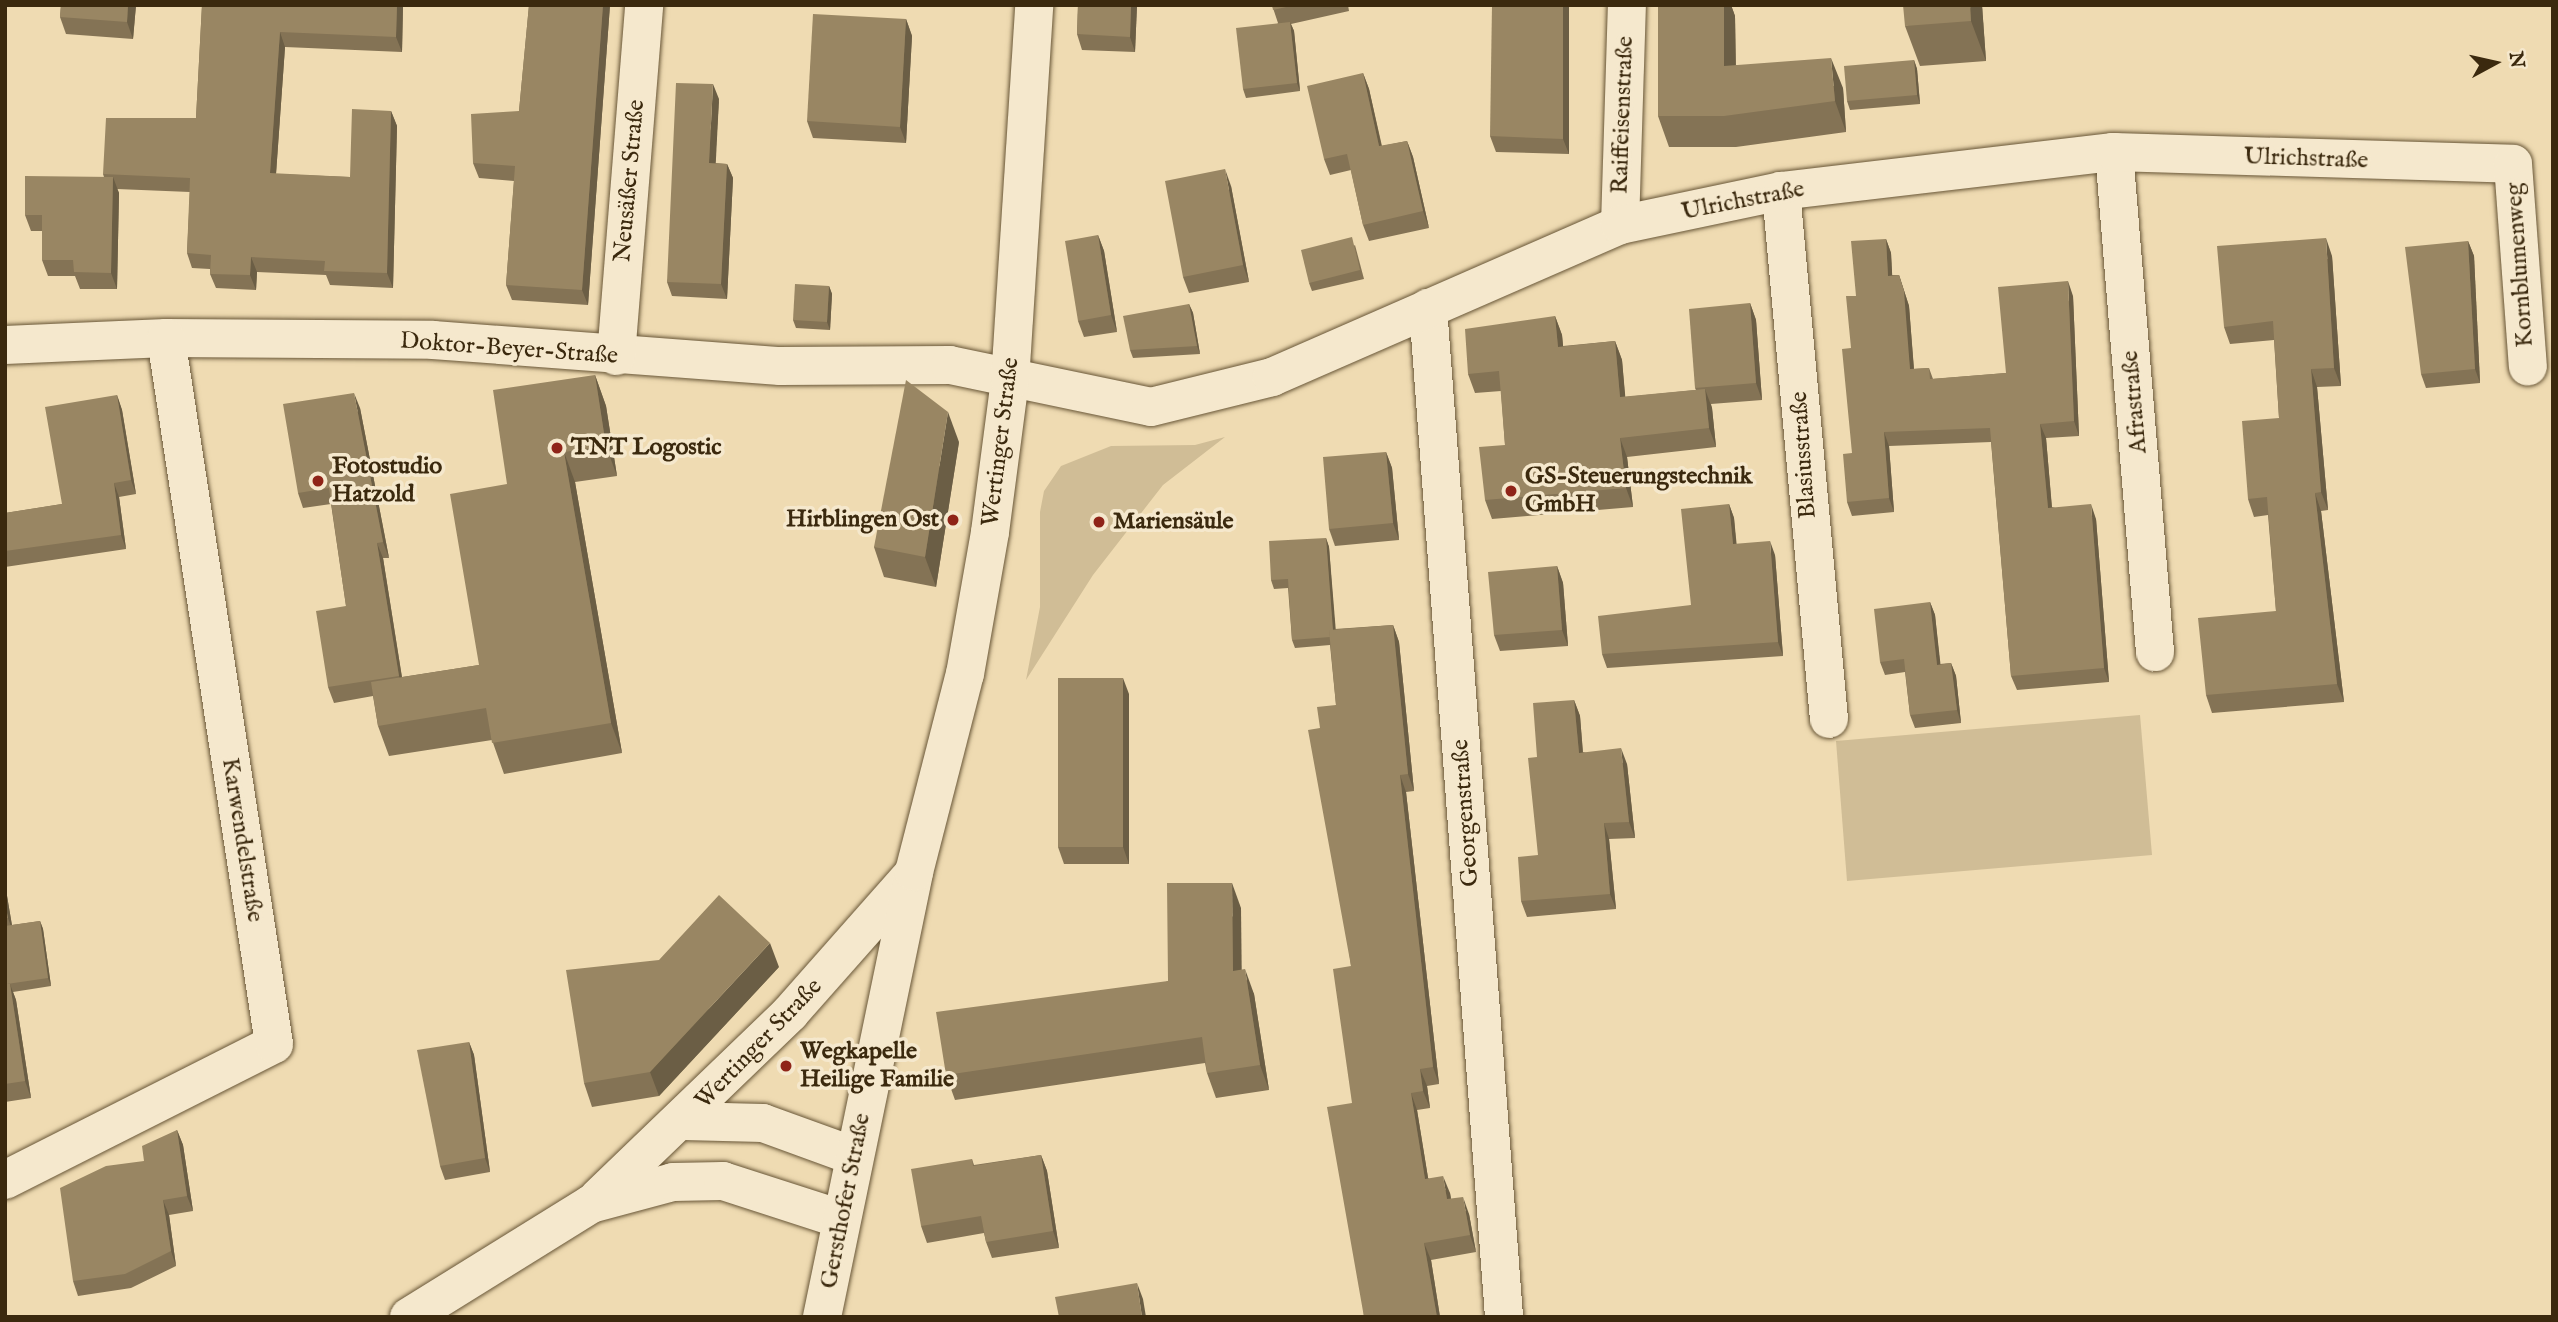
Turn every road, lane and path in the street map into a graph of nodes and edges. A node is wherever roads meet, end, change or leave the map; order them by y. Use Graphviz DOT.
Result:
graph roads {
  1 [pos="644,5"];
  2 [pos="1034,5"];
  3 [pos="1627,5"];
  4 [pos="2114,152"];
  5 [pos="2513,164"];
  6 [pos="1781,191"];
  7 [pos="1620,225"];
  8 [pos="1428,309"];
  9 [pos="166,338"];
  10 [pos="5,345"];
  11 [pos="616,356"];
  12 [pos="2528,366"];
  13 [pos="1010,381"];
  14 [pos="2155,652"];
  15 [pos="1829,719"];
  16 [pos="914,872"];
  17 [pos="877,1044"];
  18 [pos="684,1121"];
  19 [pos="854,1156"];
  20 [pos="5,1180"];
  21 [pos="591,1204"];
  22 [pos="841,1219"];
  23 [pos="409,1317"];
  24 [pos="822,1317"];
  25 [pos="1504,1317"];
  1 -- 11 [label="street, Neusäßer Straße"];
  2 -- 13 [label="street, Wertinger Straße"];
  3 -- 7 [label="street, Raiffeisenstraße"];
  4 -- 5 [label="street, Ulrichstraße"];
  4 -- 6 [label="street, Ulrichstraße"];
  4 -- 14 [label="street, Afrastraße"];
  5 -- 12 [label="street, Kornblumenweg"];
  6 -- 7 [label="street, Ulrichstraße"];
  6 -- 15 [label="street, Blasiusstraße"];
  7 -- 8 [label="street, Ulrichstraße"];
  8 -- 13 [label="street, Ulrichstraße"];
  8 -- 25 [label="street, Georgenstraße"];
  9 -- 10 [label="street, Doktor-Beyer-Straße"];
  9 -- 11 [label="street, Doktor-Beyer-Straße"];
  9 -- 20 [label="street, Karwendelstraße"];
  11 -- 13 [label="street, Doktor-Beyer-Straße"];
  13 -- 16 [label="street, Wertinger Straße"];
  16 -- 17 [label="street, Wertinger Straße"];
  16 -- 18 [label="street, Wertinger Straße"];
  17 -- 19 [label="street, Gersthofer Straße"];
  18 -- 19 [label="street"];
  18 -- 21 [label="street, Wertinger Straße"];
  19 -- 22 [label="street, Gersthofer Straße"];
  21 -- 22 [label="street"];
  21 -- 23 [label="street"];
  22 -- 24 [label="street, Gersthofer Straße"];
}
